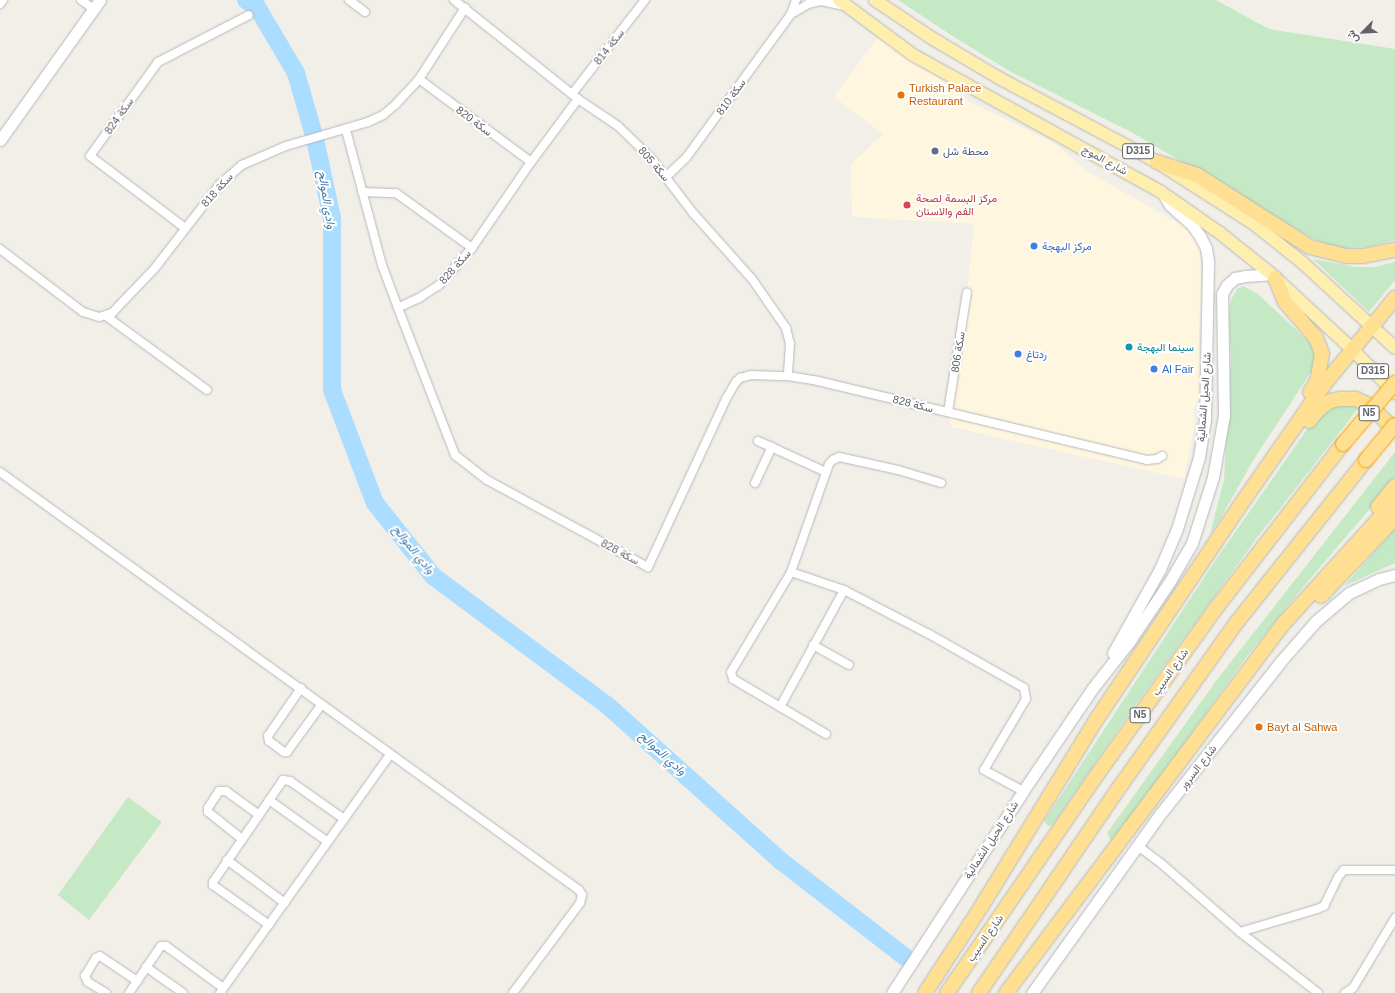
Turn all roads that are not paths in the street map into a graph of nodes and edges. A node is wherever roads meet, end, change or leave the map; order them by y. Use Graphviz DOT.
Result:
graph roads {
  1 [pos="3,0"];
  2 [pos="81,0"];
  3 [pos="100,0"];
  4 [pos="349,0"];
  5 [pos="454,0"];
  6 [pos="645,0"];
  7 [pos="840,0"];
  8 [pos="875,0"];
  9 [pos="795,1"];
  10 [pos="0,4"];
  11 [pos="465,8"];
  12 [pos="851,8"];
  13 [pos="94,9"];
  14 [pos="365,12"];
  15 [pos="791,14"];
  16 [pos="249,15"];
  17 [pos="419,79"];
  18 [pos="575,96"];
  19 [pos="346,130"];
  20 [pos="0,140"];
  21 [pos="531,162"];
  22 [pos="1157,162"];
  23 [pos="666,177"];
  24 [pos="362,192"];
  25 [pos="1162,192"];
  26 [pos="185,228"];
  27 [pos="472,248"];
  28 [pos="0,249"];
  29 [pos="1395,250"];
  30 [pos="1273,276"];
  31 [pos="967,292"];
  32 [pos="1395,298"];
  33 [pos="398,308"];
  34 [pos="106,316"];
  35 [pos="1372,325"];
  36 [pos="1395,348"];
  37 [pos="1352,349"];
  38 [pos="788,376"];
  39 [pos="1395,383"];
  40 [pos="207,390"];
  41 [pos="1395,393"];
  42 [pos="948,412"];
  43 [pos="1204,420"];
  44 [pos="1395,425"];
  45 [pos="1395,430"];
  46 [pos="1221,438"];
  47 [pos="758,441"];
  48 [pos="772,447"];
  49 [pos="1162,456"];
  50 [pos="1270,464"];
  51 [pos="0,472"];
  52 [pos="826,472"];
  53 [pos="1256,482"];
  54 [pos="755,483"];
  55 [pos="941,483"];
  56 [pos="1395,486"];
  57 [pos="1395,501"];
  58 [pos="1395,518"];
  59 [pos="1336,565"];
  60 [pos="791,572"];
  61 [pos="1395,575"];
  62 [pos="844,590"];
  63 [pos="1284,623"];
  64 [pos="813,645"];
  65 [pos="850,665"];
  66 [pos="301,688"];
  67 [pos="1092,689"];
  68 [pos="322,704"];
  69 [pos="780,707"];
  70 [pos="826,734"];
  71 [pos="390,755"];
  72 [pos="1023,791"];
  73 [pos="269,800"];
  74 [pos="259,814"];
  75 [pos="344,819"];
  76 [pos="242,839"];
  77 [pos="328,842"];
  78 [pos="1138,846"];
  79 [pos="227,860"];
  80 [pos="1395,870"];
  81 [pos="285,903"];
  82 [pos="1395,918"];
  83 [pos="269,925"];
  84 [pos="1240,932"];
  85 [pos="146,967"];
  86 [pos="137,981"];
  87 [pos="222,991"];
  88 [pos="106,993"];
  89 [pos="129,993"];
  90 [pos="183,993"];
  91 [pos="513,993"];
  92 [pos="892,993"];
  93 [pos="925,993"];
  94 [pos="947,993"];
  95 [pos="979,993"];
  96 [pos="1006,993"];
  97 [pos="1032,993"];
  98 [pos="1318,993"];
  99 [pos="1345,993"];
  1 -- 10 [label="street"];
  2 -- 13 [label="street"];
  3 -- 13 [label="street"];
  4 -- 14 [label="street"];
  5 -- 11 [label="street, سكة 805"];
  6 -- 18 [label="street, سكة 814"];
  7 -- 12 [label="main road, شارع الموج / D315"];
  8 -- 22 [label="main road, شارع الموج / D315"];
  9 -- 15 [label="street, سكة 810"];
  11 -- 17 [label="street, سكة 818"];
  11 -- 18 [label="street, سكة 805"];
  12 -- 15 [label="street, سكة 810"];
  12 -- 25 [label="main road, شارع الموج / D315"];
  13 -- 20 [label="street"];
  15 -- 23 [label="street, سكة 810"];
  16 -- 26 [label="street, سكة 824"];
  17 -- 19 [label="street, سكة 818"];
  17 -- 21 [label="street, سكة 820"];
  18 -- 21 [label="street, سكة 828"];
  18 -- 23 [label="street, سكة 805"];
  19 -- 24 [label="street"];
  19 -- 26 [label="street, سكة 818"];
  21 -- 27 [label="street, سكة 828"];
  22 -- 29 [label="highway"];
  22 -- 35 [label="main road, شارع الموج / D315"];
  23 -- 38 [label="street, سكة 805"];
  24 -- 27 [label="street"];
  24 -- 33 [label="street"];
  25 -- 30 [label="main road, شارع الموج / D315"];
  25 -- 43 [label="street, شارع الحيل الشمالية"];
  26 -- 34 [label="street, سكة 818"];
  27 -- 33 [label="street, سكة 828"];
  28 -- 34 [label="street"];
  30 -- 37 [label="main road, شارع الموج / D315"];
  30 -- 46 [label="street, شارع الحيل الشمالية"];
  30 -- 53 [label="highway"];
  31 -- 42 [label="street, سكة 806"];
  32 -- 35 [label="highway"];
  33 -- 38 [label="street, سكة 828"];
  34 -- 40 [label="street"];
  35 -- 36 [label="main road, D315"];
  35 -- 37 [label="highway"];
  37 -- 41 [label="main road, D315"];
  37 -- 50 [label="highway"];
  38 -- 42 [label="street, سكة 828"];
  39 -- 94 [label="highway, شارع السيب / N5, bridge"];
  42 -- 49 [label="street, سكة 828"];
  43 -- 46 [label="street"];
  43 -- 67 [label="street, شارع الحيل الشمالية"];
  44 -- 95 [label="highway, N5, bridge"];
  45 -- 50 [label="highway"];
  46 -- 67 [label="street, شارع الحيل الشمالية"];
  47 -- 48 [label="street"];
  48 -- 52 [label="street"];
  48 -- 54 [label="street"];
  50 -- 53 [label="highway"];
  51 -- 66 [label="street"];
  52 -- 55 [label="street"];
  52 -- 60 [label="street"];
  53 -- 93 [label="highway"];
  56 -- 59 [label="highway"];
  57 -- 59 [label="highway"];
  58 -- 63 [label="highway"];
  59 -- 63 [label="highway"];
  60 -- 62 [label="street"];
  60 -- 69 [label="street"];
  61 -- 78 [label="street, شارع السرور"];
  62 -- 64 [label="street"];
  62 -- 72 [label="street"];
  63 -- 96 [label="highway"];
  64 -- 65 [label="street"];
  64 -- 69 [label="street"];
  66 -- 68 [label="street"];
  66 -- 68 [label="street"];
  67 -- 72 [label="street, شارع الحيل الشمالية"];
  68 -- 71 [label="street"];
  69 -- 70 [label="street"];
  71 -- 75 [label="street"];
  71 -- 91 [label="street"];
  72 -- 92 [label="street, شارع الحيل الشمالية"];
  73 -- 74 [label="street"];
  73 -- 75 [label="street"];
  73 -- 77 [label="street"];
  74 -- 76 [label="street"];
  74 -- 76 [label="street"];
  75 -- 77 [label="street"];
  76 -- 79 [label="street"];
  77 -- 81 [label="street"];
  78 -- 84 [label="street"];
  78 -- 97 [label="street, شارع السرور"];
  79 -- 81 [label="street"];
  79 -- 83 [label="street"];
  80 -- 84 [label="street"];
  81 -- 83 [label="street"];
  82 -- 99 [label="street"];
  83 -- 87 [label="street"];
  84 -- 98 [label="street"];
  85 -- 86 [label="street"];
  85 -- 87 [label="street"];
  85 -- 90 [label="street"];
  86 -- 88 [label="street"];
  86 -- 89 [label="street"];
}
